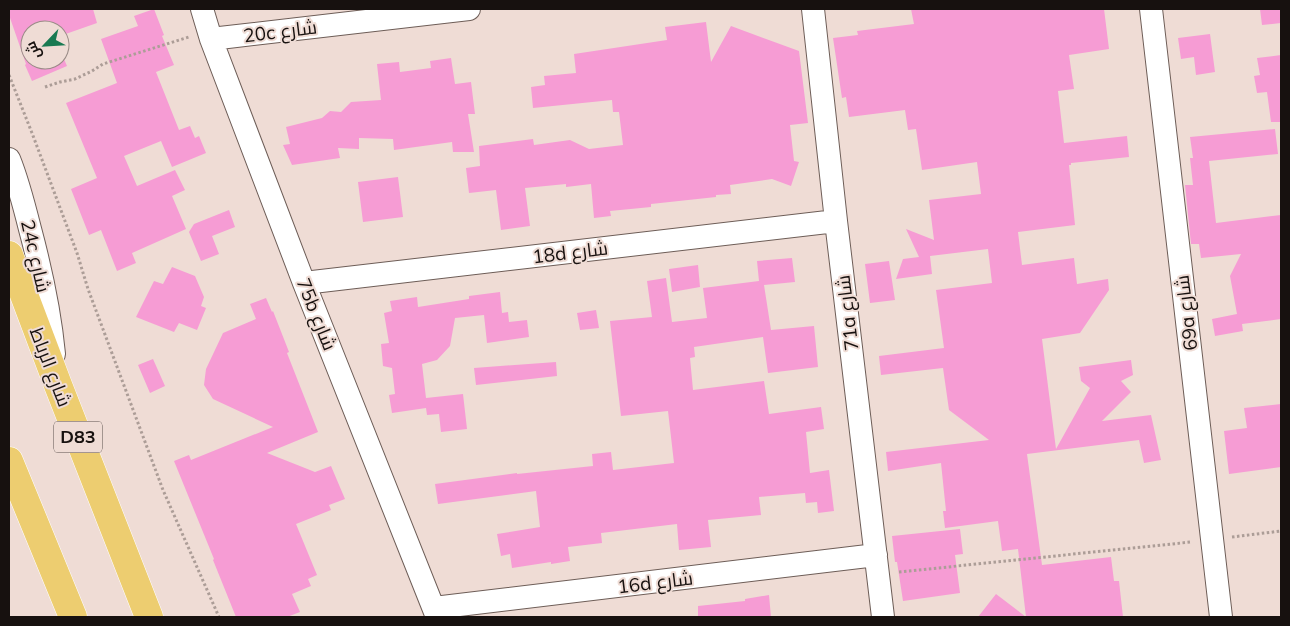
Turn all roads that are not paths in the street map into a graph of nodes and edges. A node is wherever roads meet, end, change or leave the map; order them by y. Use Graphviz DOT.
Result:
graph roads {
  1 [pos="202,9"];
  2 [pos="469,9"];
  3 [pos="813,9"];
  4 [pos="1152,9"];
  5 [pos="210,35"];
  6 [pos="9,159"];
  7 [pos="836,221"];
  8 [pos="9,255"];
  9 [pos="304,283"];
  10 [pos="58,385"];
  11 [pos="9,461"];
  12 [pos="877,565"];
  13 [pos="436,613"];
  14 [pos="73,617"];
  15 [pos="149,617"];
  16 [pos="883,617"];
  17 [pos="1221,617"];
  1 -- 5 [label="street, 75b شارع"];
  2 -- 5 [label="street, 20c شارع"];
  3 -- 7 [label="street, 71a شارع"];
  4 -- 17 [label="street, 69a شارع"];
  5 -- 9 [label="street, 75b شارع"];
  6 -- 10 [label="street, 24c شارع"];
  7 -- 9 [label="street, 18d شارع"];
  7 -- 12 [label="street, 71a شارع"];
  8 -- 10 [label="highway, شارع الرباط / D83"];
  9 -- 13 [label="street, 75b شارع"];
  10 -- 15 [label="highway, شارع الرباط / D83"];
  11 -- 14 [label="highway"];
  12 -- 13 [label="street, 16d شارع"];
  12 -- 16 [label="street, 71a شارع"];
}
